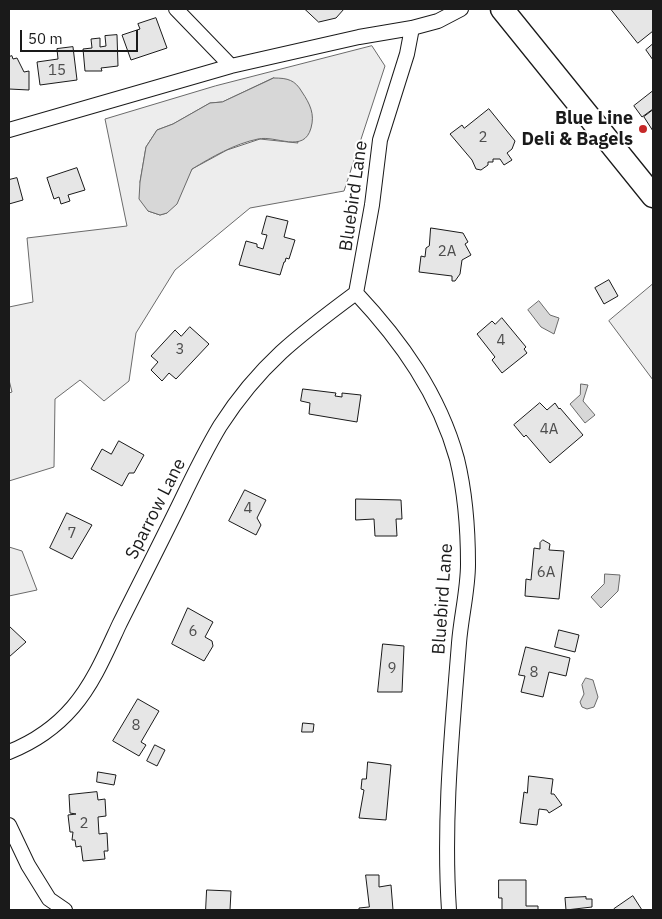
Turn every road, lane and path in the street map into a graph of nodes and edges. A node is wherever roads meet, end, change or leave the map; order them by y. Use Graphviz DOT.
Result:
graph roads {
  1 [pos="176,9"];
  2 [pos="461,9"];
  3 [pos="502,9"];
  4 [pos="412,28"];
  5 [pos="231,66"];
  6 [pos="9,130"];
  7 [pos="650,185"];
  8 [pos="356,293"];
  9 [pos="9,752"];
  10 [pos="9,825"];
  11 [pos="65,910"];
  12 [pos="449,910"];
  1 -- 5 [label="street"];
  2 -- 4 [label="street"];
  3 -- 7 [label="main road"];
  4 -- 5 [label="street"];
  4 -- 8 [label="street, Bluebird Lane"];
  5 -- 6 [label="street"];
  8 -- 9 [label="street, Sparrow Lane"];
  8 -- 12 [label="street, Bluebird Lane"];
  10 -- 11 [label="street"];
}
